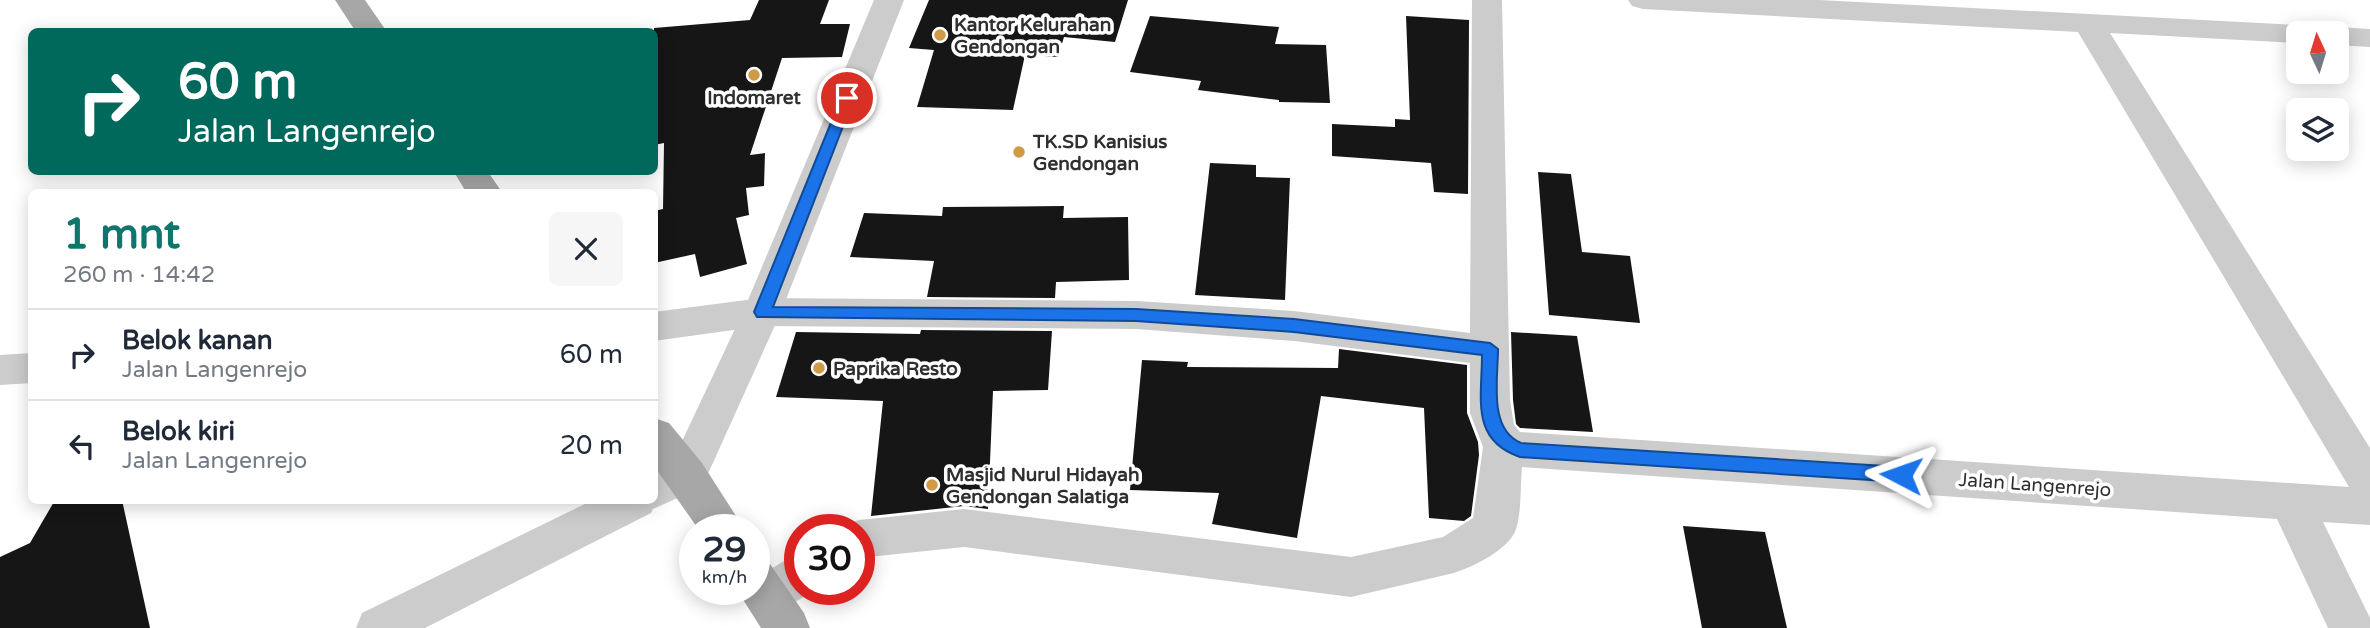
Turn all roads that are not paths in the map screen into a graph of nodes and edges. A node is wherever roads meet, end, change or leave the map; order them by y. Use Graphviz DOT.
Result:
graph roads {
  1 [pos="350,0"];
  2 [pos="889,0"];
  3 [pos="1487,0"];
  4 [pos="1643,0"];
  5 [pos="2088,23"];
  6 [pos="369,28"];
  7 [pos="2286,33"];
  8 [pos="2349,37"];
  9 [pos="2370,38"];
  10 [pos="762,312"];
  11 [pos="658,326"];
  12 [pos="1490,349"];
  13 [pos="28,368"];
  14 [pos="0,370"];
  15 [pos="1504,443"];
  16 [pos="658,446"];
  17 [pos="671,483"];
  18 [pos="2370,485"];
  19 [pos="2291,502"];
  20 [pos="628,504"];
  21 [pos="2370,507"];
  22 [pos="705,514"];
  23 [pos="875,537"];
  24 [pos="379,628"];
  25 [pos="2351,628"];
  1 -- 6 [label="main road"];
  2 -- 10 [label="street"];
  3 -- 12 [label="street"];
  4 -- 5 [label="street"];
  5 -- 7 [label="street"];
  5 -- 18 [label="street"];
  8 -- 9 [label="street"];
  10 -- 11 [label="street"];
  10 -- 12 [label="street"];
  10 -- 17 [label="street"];
  12 -- 15 [label="street"];
  13 -- 14 [label="street"];
  15 -- 19 [label="street, Jalan Langenrejo"];
  15 -- 23 [label="street"];
  16 -- 17 [label="main road"];
  17 -- 22 [label="main road"];
  19 -- 21 [label="street, Jalan Langenrejo"];
  19 -- 25 [label="street"];
  20 -- 24 [label="street"];
}
